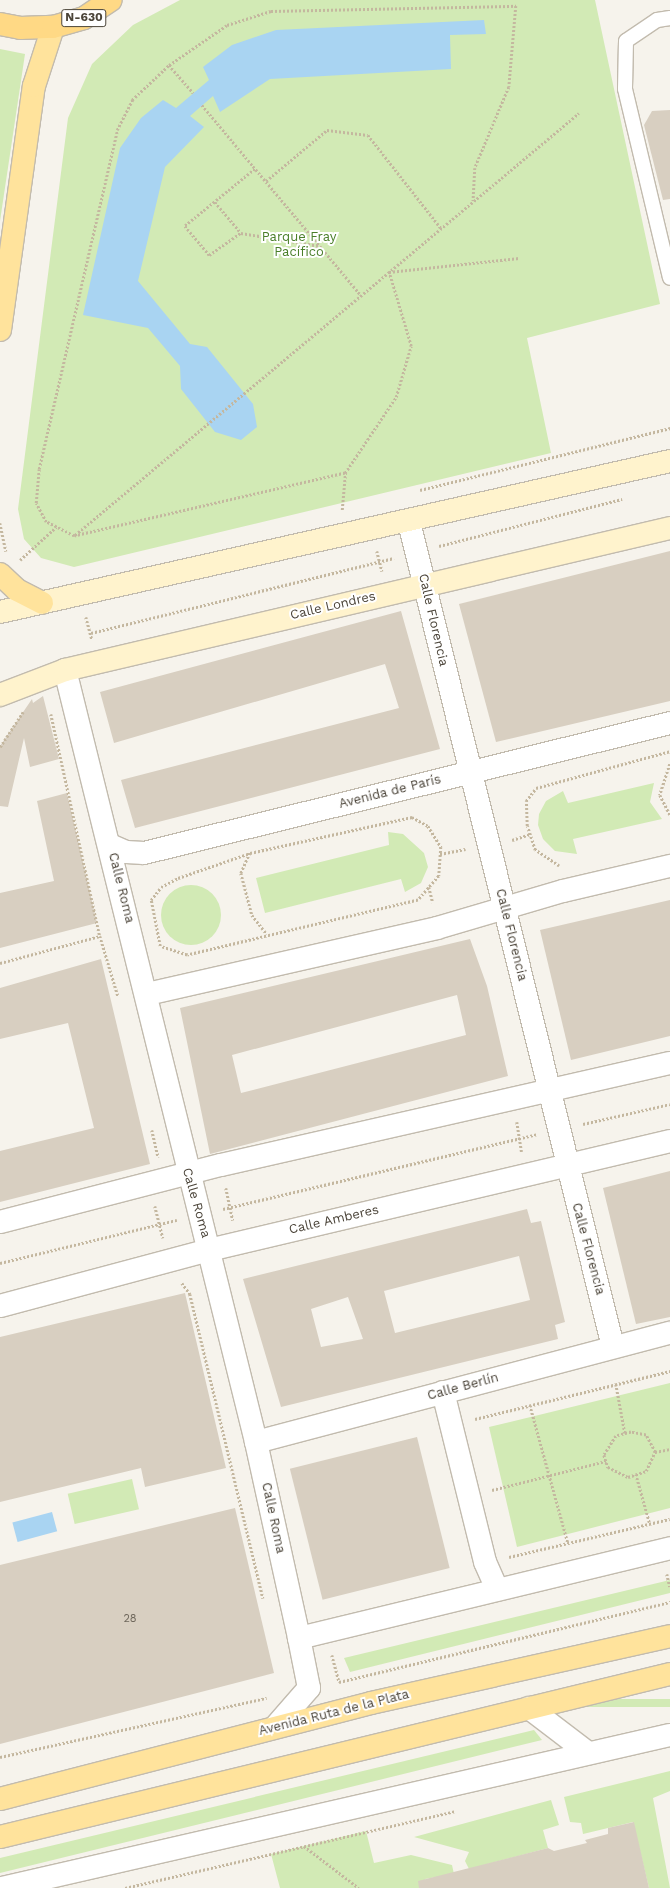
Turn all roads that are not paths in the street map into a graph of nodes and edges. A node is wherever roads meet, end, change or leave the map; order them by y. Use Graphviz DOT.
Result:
graph roads {
  1 [pos="111,0"];
  2 [pos="670,18"];
  3 [pos="0,24"];
  4 [pos="53,27"];
  5 [pos="670,278"];
  6 [pos="0,330"];
  7 [pos="670,461"];
  8 [pos="409,522"];
  9 [pos="670,528"];
  10 [pos="9,566"];
  11 [pos="424,584"];
  12 [pos="42,603"];
  13 [pos="0,612"];
  14 [pos="65,670"];
  15 [pos="0,695"];
  16 [pos="670,723"];
  17 [pos="469,771"];
  18 [pos="110,845"];
  19 [pos="670,866"];
  20 [pos="504,910"];
  21 [pos="147,994"];
  22 [pos="670,1063"];
  23 [pos="550,1089"];
  24 [pos="670,1141"];
  25 [pos="567,1164"];
  26 [pos="188,1174"];
  27 [pos="0,1222"];
  28 [pos="209,1250"];
  29 [pos="0,1306"];
  30 [pos="670,1333"];
  31 [pos="613,1347"];
  32 [pos="443,1392"];
  33 [pos="256,1442"];
  34 [pos="670,1548"];
  35 [pos="497,1589"];
  36 [pos="670,1636"];
  37 [pos="299,1638"];
  38 [pos="670,1674"];
  39 [pos="529,1708"];
  40 [pos="275,1727"];
  41 [pos="670,1734"];
  42 [pos="588,1753"];
  43 [pos="0,1799"];
  44 [pos="0,1837"];
  45 [pos="2,1888"];
  1 -- 4 [label="highway, N-630"];
  2 -- 5 [label="lane"];
  3 -- 4 [label="highway, N-630"];
  4 -- 6 [label="main road"];
  7 -- 8 [label="main road"];
  8 -- 11 [label="street, Calle Florencia"];
  8 -- 12 [label="main road"];
  9 -- 11 [label="main road, Calle Londres"];
  10 -- 12 [label="main road"];
  11 -- 14 [label="main road, Calle Londres"];
  11 -- 17 [label="street, Calle Florencia"];
  12 -- 13 [label="main road"];
  14 -- 15 [label="main road, Calle Londres"];
  14 -- 18 [label="street, Calle Roma"];
  16 -- 17 [label="street, Avenida de París"];
  17 -- 18 [label="street, Avenida de París"];
  17 -- 20 [label="street, Calle Florencia"];
  18 -- 21 [label="street, Calle Roma"];
  19 -- 20 [label="street"];
  20 -- 21 [label="street"];
  20 -- 23 [label="street, Calle Florencia"];
  21 -- 26 [label="street, Calle Roma"];
  22 -- 23 [label="street"];
  23 -- 25 [label="street, Calle Florencia"];
  23 -- 26 [label="street"];
  24 -- 25 [label="street, Calle Amberes"];
  25 -- 28 [label="street, Calle Amberes"];
  25 -- 31 [label="street, Calle Florencia"];
  26 -- 27 [label="street"];
  26 -- 28 [label="street, Calle Roma"];
  28 -- 29 [label="street, Calle Amberes"];
  28 -- 33 [label="street, Calle Roma"];
  30 -- 31 [label="street, Calle Berlín"];
  31 -- 32 [label="street, Calle Berlín"];
  32 -- 33 [label="street, Calle Berlín"];
  32 -- 35 [label="street"];
  33 -- 37 [label="street, Calle Roma"];
  34 -- 35 [label="street"];
  35 -- 37 [label="street"];
  36 -- 40 [label="main road, Avenida Ruta de la Plata"];
  37 -- 40 [label="street, Calle Roma"];
  38 -- 39 [label="main road"];
  39 -- 42 [label="street"];
  39 -- 44 [label="main road"];
  40 -- 43 [label="main road, Avenida Ruta de la Plata"];
  41 -- 42 [label="street"];
  42 -- 45 [label="street"];
}
